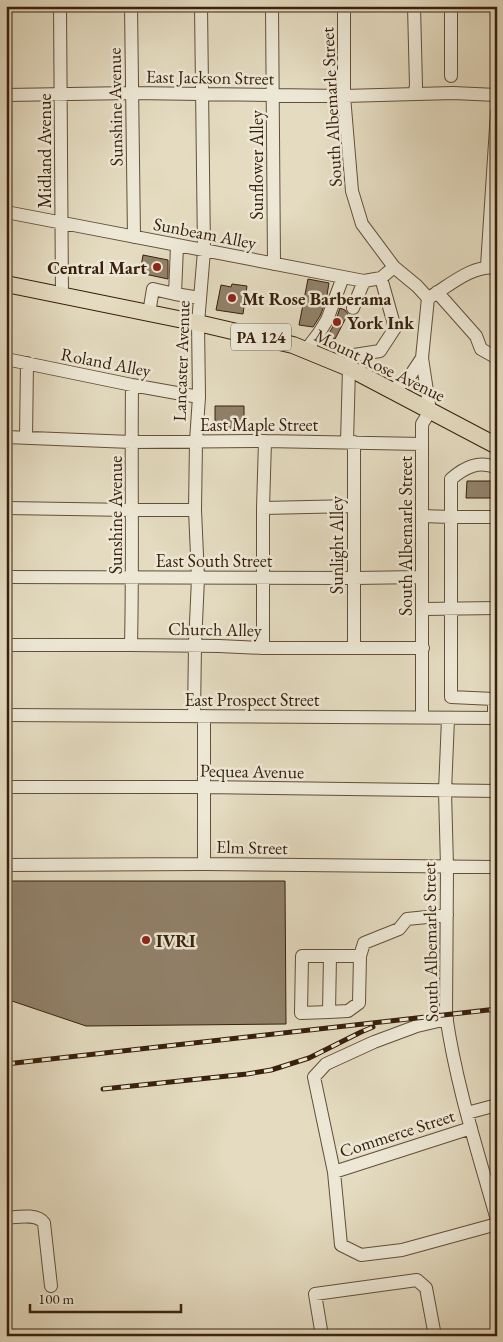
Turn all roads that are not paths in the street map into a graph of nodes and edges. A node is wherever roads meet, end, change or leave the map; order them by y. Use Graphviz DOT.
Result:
graph roads {
  1 [pos="60,6"];
  2 [pos="131,6"];
  3 [pos="201,6"];
  4 [pos="272,6"];
  5 [pos="344,6"];
  6 [pos="414,6"];
  7 [pos="451,6"];
  8 [pos="451,76"];
  9 [pos="132,93"];
  10 [pos="61,94"];
  11 [pos="414,94"];
  12 [pos="6,95"];
  13 [pos="202,95"];
  14 [pos="273,95"];
  15 [pos="497,95"];
  16 [pos="344,96"];
  17 [pos="497,112"];
  18 [pos="6,212"];
  19 [pos="61,222"];
  20 [pos="134,237"];
  21 [pos="177,246"];
  22 [pos="204,251"];
  23 [pos="274,264"];
  24 [pos="394,267"];
  25 [pos="492,267"];
  26 [pos="342,277"];
  27 [pos="381,278"];
  28 [pos="364,281"];
  29 [pos="6,284"];
  30 [pos="175,294"];
  31 [pos="433,295"];
  32 [pos="62,296"];
  33 [pos="200,298"];
  34 [pos="353,308"];
  35 [pos="148,313"];
  36 [pos="198,324"];
  37 [pos="306,350"];
  38 [pos="422,358"];
  39 [pos="497,358"];
  40 [pos="6,359"];
  41 [pos="27,363"];
  42 [pos="349,368"];
  43 [pos="132,385"];
  44 [pos="391,391"];
  45 [pos="199,397"];
  46 [pos="430,411"];
  47 [pos="6,437"];
  48 [pos="26,438"];
  49 [pos="196,441"];
  50 [pos="265,441"];
  51 [pos="132,442"];
  52 [pos="350,442"];
  53 [pos="422,444"];
  54 [pos="497,446"];
  55 [pos="497,468"];
  56 [pos="353,506"];
  57 [pos="6,508"];
  58 [pos="263,508"];
  59 [pos="132,510"];
  60 [pos="195,510"];
  61 [pos="422,516"];
  62 [pos="451,517"];
  63 [pos="497,517"];
  64 [pos="6,577"];
  65 [pos="422,577"];
  66 [pos="133,578"];
  67 [pos="198,578"];
  68 [pos="264,578"];
  69 [pos="354,578"];
  70 [pos="422,608"];
  71 [pos="452,608"];
  72 [pos="497,608"];
  73 [pos="131,645"];
  74 [pos="195,645"];
  75 [pos="6,646"];
  76 [pos="354,647"];
  77 [pos="263,648"];
  78 [pos="423,648"];
  79 [pos="495,698"];
  80 [pos="6,715"];
  81 [pos="199,716"];
  82 [pos="422,718"];
  83 [pos="448,718"];
  84 [pos="495,718"];
  85 [pos="6,787"];
  86 [pos="204,787"];
  87 [pos="445,791"];
  88 [pos="497,791"];
  89 [pos="204,864"];
  90 [pos="6,866"];
  91 [pos="447,867"];
  92 [pos="497,867"];
  93 [pos="447,915"];
  94 [pos="330,956"];
  95 [pos="360,956"];
  96 [pos="329,1012"];
  97 [pos="447,1019"];
  98 [pos="497,1104"];
  99 [pos="467,1113"];
  100 [pos="471,1128"];
  101 [pos="334,1172"];
  102 [pos="6,1218"];
  103 [pos="497,1220"];
  104 [pos="497,1224"];
  105 [pos="51,1286"];
  106 [pos="322,1336"];
  107 [pos="435,1336"];
  1 -- 10 [label="street, Midland Avenue"];
  2 -- 9 [label="street, Sunshine Avenue"];
  3 -- 13 [label="street, Lancaster Avenue"];
  4 -- 14 [label="street, Sunflower Alley"];
  5 -- 16 [label="street, South Albemarle Street"];
  6 -- 11 [label="street"];
  7 -- 8 [label="street"];
  9 -- 10 [label="street, East Jackson Street"];
  9 -- 13 [label="street, East Jackson Street"];
  9 -- 20 [label="street, Sunshine Avenue"];
  10 -- 12 [label="street, East Jackson Street"];
  10 -- 19 [label="street, Midland Avenue"];
  11 -- 15 [label="street, East Jackson Street"];
  11 -- 16 [label="street, East Jackson Street"];
  13 -- 14 [label="street, East Jackson Street"];
  13 -- 22 [label="street, Lancaster Avenue"];
  14 -- 16 [label="street, East Jackson Street"];
  14 -- 23 [label="street, Sunflower Alley"];
  16 -- 24 [label="street, South Albemarle Street"];
  17 -- 25 [label="street"];
  18 -- 19 [label="street, Sunbeam Alley"];
  19 -- 20 [label="street, Sunbeam Alley"];
  19 -- 32 [label="street, Midland Avenue"];
  20 -- 21 [label="street, Sunbeam Alley"];
  21 -- 22 [label="street, Sunbeam Alley"];
  21 -- 30 [label="street"];
  22 -- 23 [label="street, Sunbeam Alley"];
  22 -- 33 [label="street, Lancaster Avenue"];
  23 -- 26 [label="street, Sunbeam Alley"];
  24 -- 27 [label="street"];
  24 -- 31 [label="street, South Albemarle Street"];
  25 -- 31 [label="street"];
  26 -- 28 [label="street, Sunbeam Alley"];
  26 -- 37 [label="street"];
  27 -- 28 [label="street, Sunbeam Alley"];
  27 -- 42 [label="street"];
  28 -- 34 [label="street"];
  29 -- 32 [label="main road, Mount Rose Avenue / PA 124"];
  30 -- 33 [label="street"];
  30 -- 35 [label="street"];
  31 -- 38 [label="street, South Albemarle Street"];
  31 -- 39 [label="street"];
  32 -- 35 [label="main road, Mount Rose Avenue / PA 124"];
  33 -- 36 [label="street, Lancaster Avenue"];
  35 -- 36 [label="main road, Mount Rose Avenue / PA 124"];
  36 -- 37 [label="main road, Mount Rose Avenue / PA 124"];
  36 -- 45 [label="street, Lancaster Avenue"];
  37 -- 42 [label="main road, Mount Rose Avenue / PA 124"];
  38 -- 44 [label="street, South Albemarle Street"];
  38 -- 46 [label="street, South Albemarle Street"];
  40 -- 41 [label="street, Roland Alley"];
  41 -- 43 [label="street, Roland Alley"];
  41 -- 48 [label="street"];
  42 -- 44 [label="main road, Mount Rose Avenue / PA 124"];
  42 -- 52 [label="street, Sunlight Alley"];
  43 -- 45 [label="street, Roland Alley"];
  43 -- 51 [label="street, Sunshine Avenue"];
  44 -- 46 [label="main road, Mount Rose Avenue / PA 124"];
  45 -- 49 [label="street, Lancaster Avenue"];
  46 -- 53 [label="street, South Albemarle Street"];
  46 -- 54 [label="main road, Mount Rose Avenue / PA 124"];
  47 -- 48 [label="street, East Maple Street"];
  48 -- 51 [label="street, East Maple Street"];
  49 -- 50 [label="street, East Maple Street"];
  49 -- 51 [label="street, East Maple Street"];
  49 -- 60 [label="street, Lancaster Avenue"];
  50 -- 52 [label="street, East Maple Street"];
  50 -- 58 [label="street"];
  51 -- 59 [label="street, Sunshine Avenue"];
  52 -- 53 [label="street, East Maple Street"];
  52 -- 56 [label="street, Sunlight Alley"];
  53 -- 61 [label="street, South Albemarle Street"];
  55 -- 62 [label="street"];
  56 -- 58 [label="street"];
  56 -- 69 [label="street, Sunlight Alley"];
  57 -- 59 [label="street"];
  58 -- 68 [label="street"];
  59 -- 60 [label="street"];
  59 -- 66 [label="street, Sunshine Avenue"];
  60 -- 67 [label="street, Lancaster Avenue"];
  61 -- 62 [label="street"];
  61 -- 65 [label="street, South Albemarle Street"];
  62 -- 63 [label="street"];
  62 -- 71 [label="street"];
  64 -- 66 [label="street, East South Street"];
  65 -- 69 [label="street, East South Street"];
  65 -- 70 [label="street, South Albemarle Street"];
  66 -- 67 [label="street, East South Street"];
  66 -- 73 [label="street, Sunshine Avenue"];
  67 -- 68 [label="street, East South Street"];
  67 -- 74 [label="street, Lancaster Avenue"];
  68 -- 69 [label="street, East South Street"];
  68 -- 77 [label="street"];
  69 -- 76 [label="street, Sunlight Alley"];
  70 -- 71 [label="street"];
  70 -- 78 [label="street, South Albemarle Street"];
  71 -- 72 [label="street"];
  71 -- 79 [label="street"];
  73 -- 74 [label="street, Church Alley"];
  73 -- 75 [label="street, Church Alley"];
  74 -- 77 [label="street, Church Alley"];
  74 -- 81 [label="street, Lancaster Avenue"];
  76 -- 77 [label="street, Church Alley"];
  76 -- 78 [label="street, Church Alley"];
  78 -- 82 [label="street, South Albemarle Street"];
  79 -- 84 [label="street"];
  80 -- 81 [label="street, East Prospect Street"];
  81 -- 82 [label="street, East Prospect Street"];
  81 -- 86 [label="street, Lancaster Avenue"];
  82 -- 83 [label="street, East Prospect Street"];
  83 -- 84 [label="street, East Prospect Street"];
  83 -- 87 [label="street, South Albemarle Street"];
  85 -- 86 [label="street, Pequea Avenue"];
  86 -- 87 [label="street, Pequea Avenue"];
  86 -- 89 [label="street, Lancaster Avenue"];
  87 -- 88 [label="street, Pequea Avenue"];
  87 -- 91 [label="street, South Albemarle Street"];
  89 -- 90 [label="street, Elm Street"];
  89 -- 91 [label="street, Elm Street"];
  91 -- 92 [label="street, Elm Street"];
  91 -- 93 [label="street, South Albemarle Street"];
  93 -- 95 [label="street"];
  93 -- 97 [label="street, South Albemarle Street"];
  94 -- 95 [label="street"];
  94 -- 96 [label="street"];
  94 -- 96 [label="street"];
  95 -- 96 [label="street"];
  97 -- 99 [label="street, South Albemarle Street"];
  97 -- 101 [label="street"];
  98 -- 99 [label="street, Commerce Street"];
  99 -- 100 [label="street, South Albemarle Street"];
  100 -- 101 [label="street, Commerce Street"];
  100 -- 103 [label="street, South Albemarle Street"];
  101 -- 104 [label="street"];
  102 -- 105 [label="street"];
  106 -- 107 [label="street"];
}
